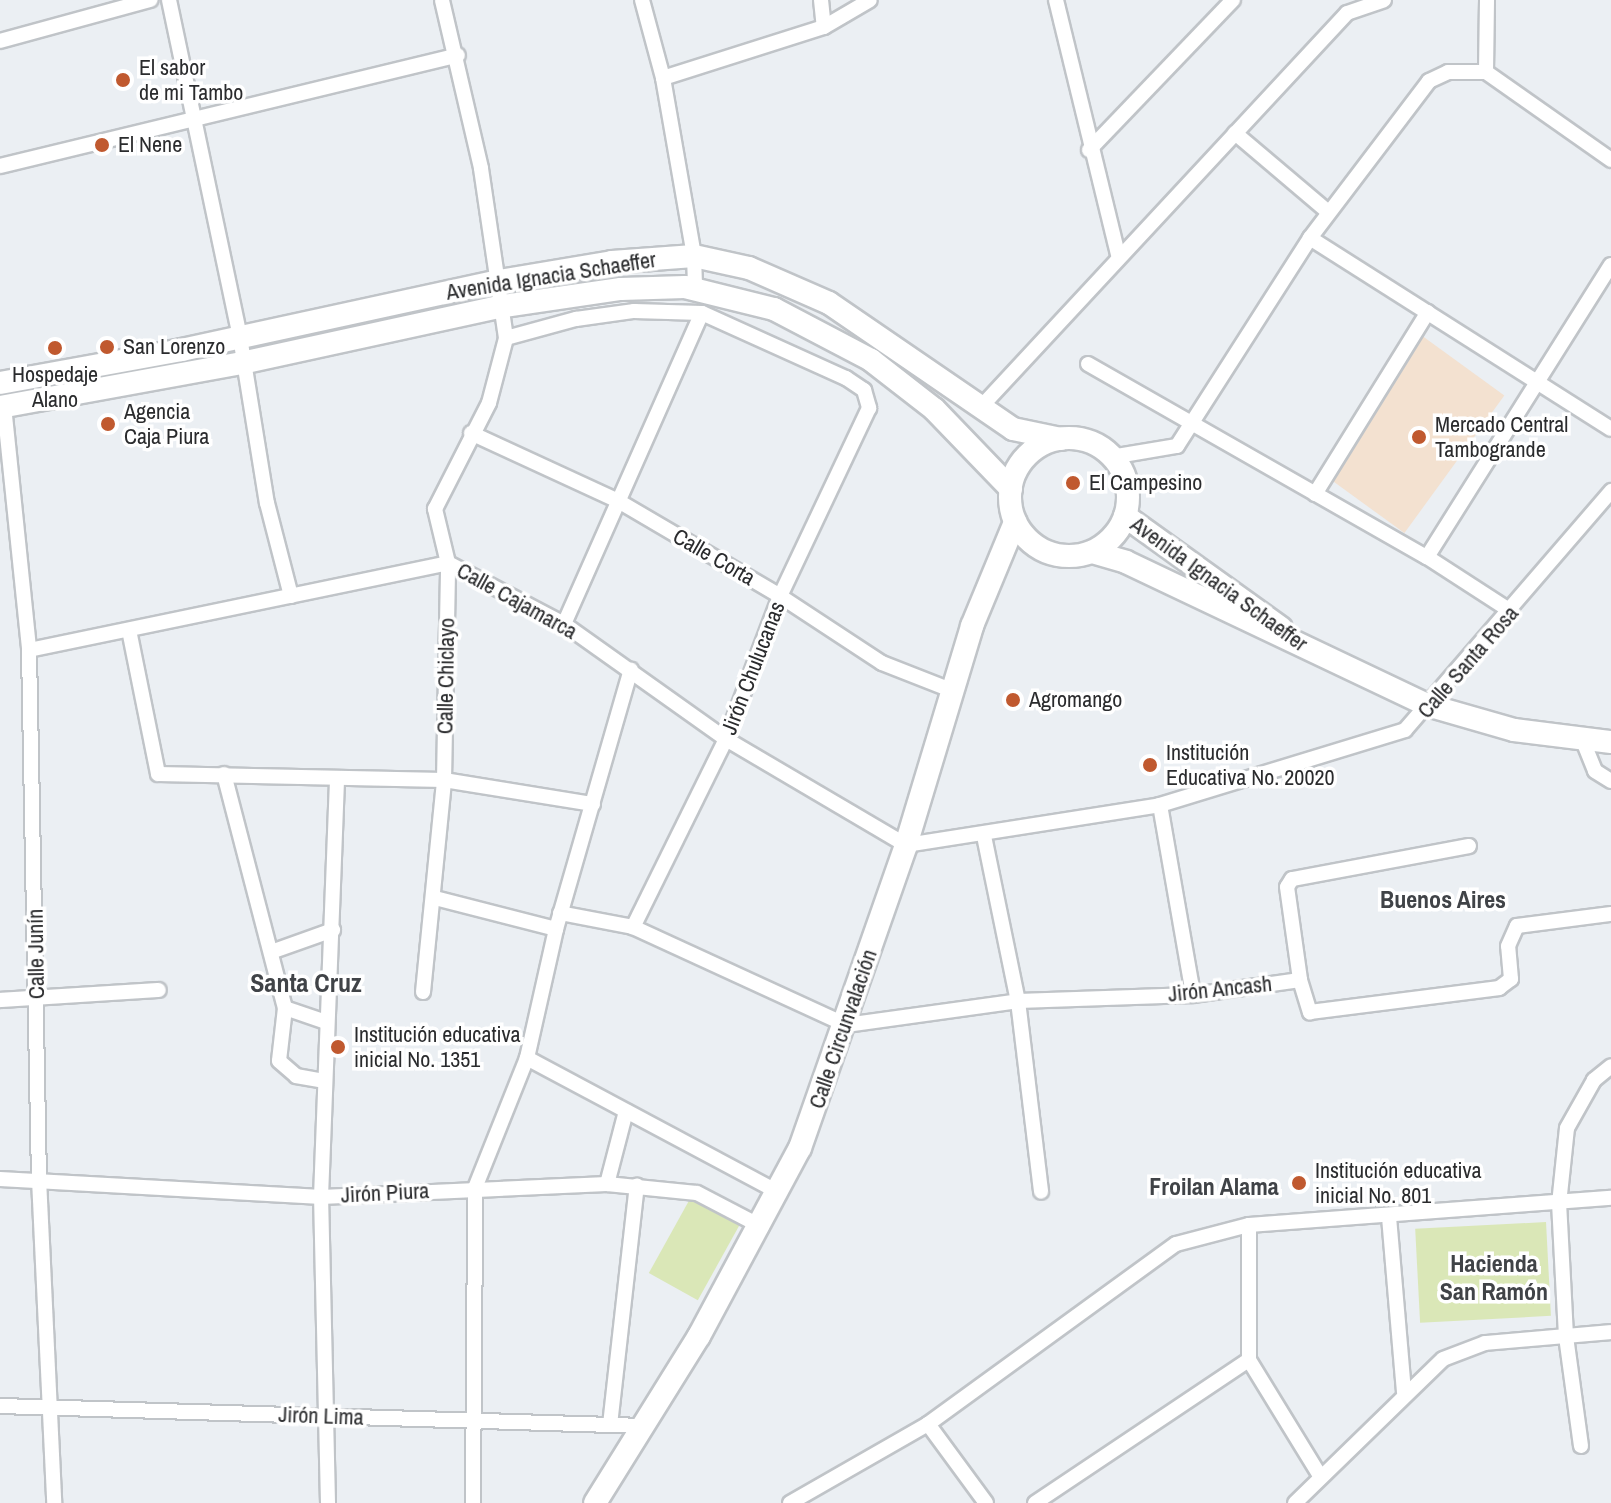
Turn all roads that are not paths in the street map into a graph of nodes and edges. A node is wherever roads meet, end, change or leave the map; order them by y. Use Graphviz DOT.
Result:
graph roads {
  1 [pos="150,0"];
  2 [pos="169,0"];
  3 [pos="442,0"];
  4 [pos="642,0"];
  5 [pos="821,0"];
  6 [pos="870,0"];
  7 [pos="1056,0"];
  8 [pos="1233,0"];
  9 [pos="1384,0"];
  10 [pos="1487,0"];
  11 [pos="1345,7"];
  12 [pos="824,27"];
  13 [pos="0,41"];
  14 [pos="458,55"];
  15 [pos="1486,72"];
  16 [pos="663,78"];
  17 [pos="195,118"];
  18 [pos="1235,133"];
  19 [pos="1089,150"];
  20 [pos="1611,160"];
  21 [pos="0,166"];
  22 [pos="1328,212"];
  23 [pos="1310,238"];
  24 [pos="1118,255"];
  25 [pos="694,256"];
  26 [pos="1611,265"];
  27 [pos="499,281"];
  28 [pos="690,288"];
  29 [pos="504,306"];
  30 [pos="683,312"];
  31 [pos="1428,312"];
  32 [pos="702,313"];
  33 [pos="240,337"];
  34 [pos="506,338"];
  35 [pos="242,363"];
  36 [pos="1088,364"];
  37 [pos="1538,380"];
  38 [pos="0,383"];
  39 [pos="2,406"];
  40 [pos="980,408"];
  41 [pos="1189,422"];
  42 [pos="1611,429"];
  43 [pos="471,433"];
  44 [pos="1061,439"];
  45 [pos="1111,457"];
  46 [pos="1011,489"];
  47 [pos="1611,491"];
  48 [pos="1315,494"];
  49 [pos="620,502"];
  50 [pos="1125,516"];
  51 [pos="1015,522"];
  52 [pos="1092,552"];
  53 [pos="1427,557"];
  54 [pos="448,563"];
  55 [pos="291,596"];
  56 [pos="780,596"];
  57 [pos="1512,612"];
  58 [pos="564,624"];
  59 [pos="129,630"];
  60 [pos="29,650"];
  61 [pos="1314,653"];
  62 [pos="631,670"];
  63 [pos="951,690"];
  64 [pos="1427,705"];
  65 [pos="726,739"];
  66 [pos="1583,741"];
  67 [pos="1611,742"];
  68 [pos="224,774"];
  69 [pos="337,778"];
  70 [pos="444,780"];
  71 [pos="1611,781"];
  72 [pos="593,804"];
  73 [pos="1160,805"];
  74 [pos="984,836"];
  75 [pos="906,845"];
  76 [pos="1469,846"];
  77 [pos="435,898"];
  78 [pos="560,913"];
  79 [pos="1611,914"];
  80 [pos="633,927"];
  81 [pos="556,929"];
  82 [pos="333,930"];
  83 [pos="271,952"];
  84 [pos="1300,980"];
  85 [pos="159,990"];
  86 [pos="423,992"];
  87 [pos="1193,995"];
  88 [pos="37,999"];
  89 [pos="0,1000"];
  90 [pos="1018,1001"];
  91 [pos="285,1008"];
  92 [pos="326,1022"];
  93 [pos="846,1025"];
  94 [pos="527,1058"];
  95 [pos="1611,1066"];
  96 [pos="324,1081"];
  97 [pos="626,1111"];
  98 [pos="0,1179"];
  99 [pos="39,1179"];
  100 [pos="607,1184"];
  101 [pos="637,1186"];
  102 [pos="475,1188"];
  103 [pos="776,1191"];
  104 [pos="1041,1192"];
  105 [pos="321,1197"];
  106 [pos="1611,1198"];
  107 [pos="1559,1204"];
  108 [pos="1389,1217"];
  109 [pos="1249,1225"];
  110 [pos="762,1227"];
  111 [pos="1611,1332"];
  112 [pos="1566,1336"];
  113 [pos="1249,1360"];
  114 [pos="1404,1392"];
  115 [pos="0,1406"];
  116 [pos="48,1407"];
  117 [pos="327,1416"];
  118 [pos="471,1421"];
  119 [pos="928,1424"];
  120 [pos="610,1425"];
  121 [pos="642,1426"];
  122 [pos="1581,1446"];
  123 [pos="1320,1476"];
  124 [pos="54,1503"];
  125 [pos="328,1503"];
  126 [pos="473,1503"];
  127 [pos="595,1503"];
  128 [pos="790,1503"];
  129 [pos="986,1503"];
  130 [pos="1035,1503"];
  131 [pos="1295,1503"];
  1 -- 13 [label="street"];
  2 -- 17 [label="street"];
  3 -- 14 [label="street, Calle Chiclayo"];
  4 -- 16 [label="street"];
  5 -- 12 [label="street"];
  6 -- 12 [label="street"];
  7 -- 19 [label="street"];
  8 -- 19 [label="street"];
  9 -- 11 [label="street"];
  10 -- 15 [label="street"];
  11 -- 18 [label="street"];
  12 -- 16 [label="street"];
  14 -- 17 [label="street"];
  14 -- 27 [label="street, Calle Chiclayo"];
  15 -- 20 [label="street"];
  15 -- 22 [label="street"];
  16 -- 25 [label="street"];
  17 -- 21 [label="street"];
  17 -- 33 [label="street"];
  18 -- 22 [label="street"];
  18 -- 24 [label="street"];
  19 -- 24 [label="street"];
  22 -- 23 [label="street"];
  23 -- 31 [label="street"];
  23 -- 41 [label="street"];
  24 -- 40 [label="street"];
  25 -- 27 [label="main road, Avenida Ignacia Schaeffer"];
  25 -- 28 [label="street"];
  25 -- 40 [label="main road, Avenida Ignacia Schaeffer"];
  26 -- 37 [label="street"];
  27 -- 29 [label="street, Calle Chiclayo"];
  27 -- 33 [label="main road, Avenida Ignacia Schaeffer"];
  28 -- 29 [label="main road, Avenida Ignacia Schaeffer"];
  28 -- 30 [label="street"];
  28 -- 46 [label="main road, Avenida Ignacia Schaeffer"];
  29 -- 34 [label="street, Calle Chiclayo"];
  29 -- 35 [label="main road, Avenida Ignacia Schaeffer"];
  30 -- 32 [label="street"];
  30 -- 34 [label="street"];
  31 -- 37 [label="street"];
  31 -- 48 [label="street"];
  32 -- 49 [label="street"];
  32 -- 56 [label="street, Jirón Chulucanas"];
  33 -- 35 [label="street"];
  33 -- 38 [label="main road, Avenida Ignacia Schaeffer"];
  34 -- 43 [label="street, Calle Chiclayo"];
  35 -- 39 [label="main road, Avenida Ignacia Schaeffer"];
  35 -- 55 [label="street"];
  36 -- 41 [label="street"];
  37 -- 42 [label="street"];
  37 -- 53 [label="street"];
  39 -- 60 [label="street, Calle Junín"];
  40 -- 44 [label="main road, Avenida Ignacia Schaeffer"];
  41 -- 45 [label="street"];
  41 -- 48 [label="street"];
  43 -- 49 [label="street, Calle Corta"];
  43 -- 54 [label="street, Calle Chiclayo"];
  44 -- 45 [label="main road"];
  44 -- 46 [label="main road"];
  45 -- 50 [label="main road"];
  46 -- 51 [label="main road"];
  47 -- 57 [label="street, Calle Santa Rosa"];
  48 -- 53 [label="street"];
  49 -- 56 [label="street, Calle Corta"];
  49 -- 58 [label="street"];
  50 -- 52 [label="main road"];
  50 -- 61 [label="main road, Avenida Ignacia Schaeffer"];
  51 -- 52 [label="main road"];
  51 -- 63 [label="main road, Calle Circunvalación"];
  52 -- 61 [label="main road, Avenida Ignacia Schaeffer"];
  53 -- 57 [label="street"];
  54 -- 55 [label="street, Calle Cajamarca"];
  54 -- 58 [label="street, Calle Cajamarca"];
  54 -- 70 [label="street, Calle Chiclayo"];
  55 -- 59 [label="street, Calle Cajamarca"];
  56 -- 63 [label="street, Calle Corta"];
  56 -- 65 [label="street, Jirón Chulucanas"];
  57 -- 64 [label="street, Calle Santa Rosa"];
  58 -- 62 [label="street, Calle Cajamarca"];
  59 -- 60 [label="street, Calle Cajamarca"];
  59 -- 68 [label="street"];
  60 -- 88 [label="street, Calle Junín"];
  61 -- 64 [label="main road"];
  62 -- 65 [label="street, Calle Cajamarca"];
  62 -- 72 [label="street"];
  63 -- 75 [label="main road, Calle Circunvalación"];
  64 -- 66 [label="main road"];
  64 -- 73 [label="street, Calle Santa Rosa"];
  65 -- 75 [label="street, Calle Cajamarca"];
  65 -- 80 [label="street, Jirón Chulucanas"];
  66 -- 67 [label="main road"];
  66 -- 71 [label="street"];
  68 -- 69 [label="street"];
  68 -- 83 [label="street"];
  69 -- 70 [label="street"];
  69 -- 82 [label="street"];
  70 -- 72 [label="street"];
  70 -- 77 [label="street, Calle Chiclayo"];
  72 -- 78 [label="street"];
  73 -- 74 [label="street, Calle Santa Rosa"];
  73 -- 87 [label="street"];
  74 -- 75 [label="street, Calle Santa Rosa"];
  74 -- 90 [label="street"];
  75 -- 93 [label="main road, Calle Circunvalación"];
  76 -- 84 [label="street"];
  77 -- 81 [label="street"];
  77 -- 86 [label="street, Calle Chiclayo"];
  78 -- 80 [label="street"];
  78 -- 81 [label="street"];
  79 -- 84 [label="street, Jirón Ancash"];
  80 -- 93 [label="street"];
  81 -- 94 [label="street"];
  82 -- 83 [label="street"];
  82 -- 92 [label="street"];
  83 -- 91 [label="street"];
  84 -- 87 [label="street, Jirón Ancash"];
  85 -- 88 [label="street"];
  87 -- 90 [label="street, Jirón Ancash"];
  88 -- 89 [label="street"];
  88 -- 99 [label="street, Calle Junín"];
  90 -- 93 [label="street, Jirón Ancash"];
  90 -- 104 [label="street"];
  91 -- 92 [label="street"];
  91 -- 96 [label="street"];
  92 -- 96 [label="street"];
  93 -- 103 [label="main road, Calle Circunvalación"];
  94 -- 97 [label="street"];
  94 -- 102 [label="street"];
  95 -- 107 [label="street"];
  96 -- 105 [label="street"];
  97 -- 100 [label="street"];
  97 -- 103 [label="street"];
  98 -- 99 [label="street, Jirón Piura"];
  99 -- 105 [label="street, Jirón Piura"];
  99 -- 116 [label="street, Calle Junín"];
  100 -- 101 [label="street, Jirón Piura"];
  100 -- 102 [label="street, Jirón Piura"];
  101 -- 110 [label="street, Jirón Piura"];
  101 -- 120 [label="street"];
  102 -- 105 [label="street, Jirón Piura"];
  102 -- 118 [label="street"];
  103 -- 110 [label="main road, Calle Circunvalación"];
  105 -- 117 [label="street"];
  106 -- 107 [label="street"];
  107 -- 108 [label="street"];
  107 -- 112 [label="street"];
  108 -- 109 [label="street"];
  108 -- 114 [label="street"];
  109 -- 113 [label="street"];
  109 -- 119 [label="street"];
  110 -- 121 [label="main road, Calle Circunvalación"];
  111 -- 112 [label="street"];
  112 -- 114 [label="street"];
  112 -- 122 [label="street"];
  113 -- 123 [label="street"];
  113 -- 130 [label="street"];
  114 -- 123 [label="street"];
  115 -- 116 [label="street, Jirón Lima"];
  116 -- 117 [label="street, Jirón Lima"];
  116 -- 124 [label="street, Calle Junín"];
  117 -- 118 [label="street, Jirón Lima"];
  117 -- 125 [label="street"];
  118 -- 120 [label="street, Jirón Lima"];
  118 -- 126 [label="street"];
  119 -- 128 [label="street"];
  119 -- 129 [label="street"];
  120 -- 121 [label="street, Jirón Lima"];
  121 -- 127 [label="main road, Calle Circunvalación"];
  123 -- 131 [label="street"];
}
